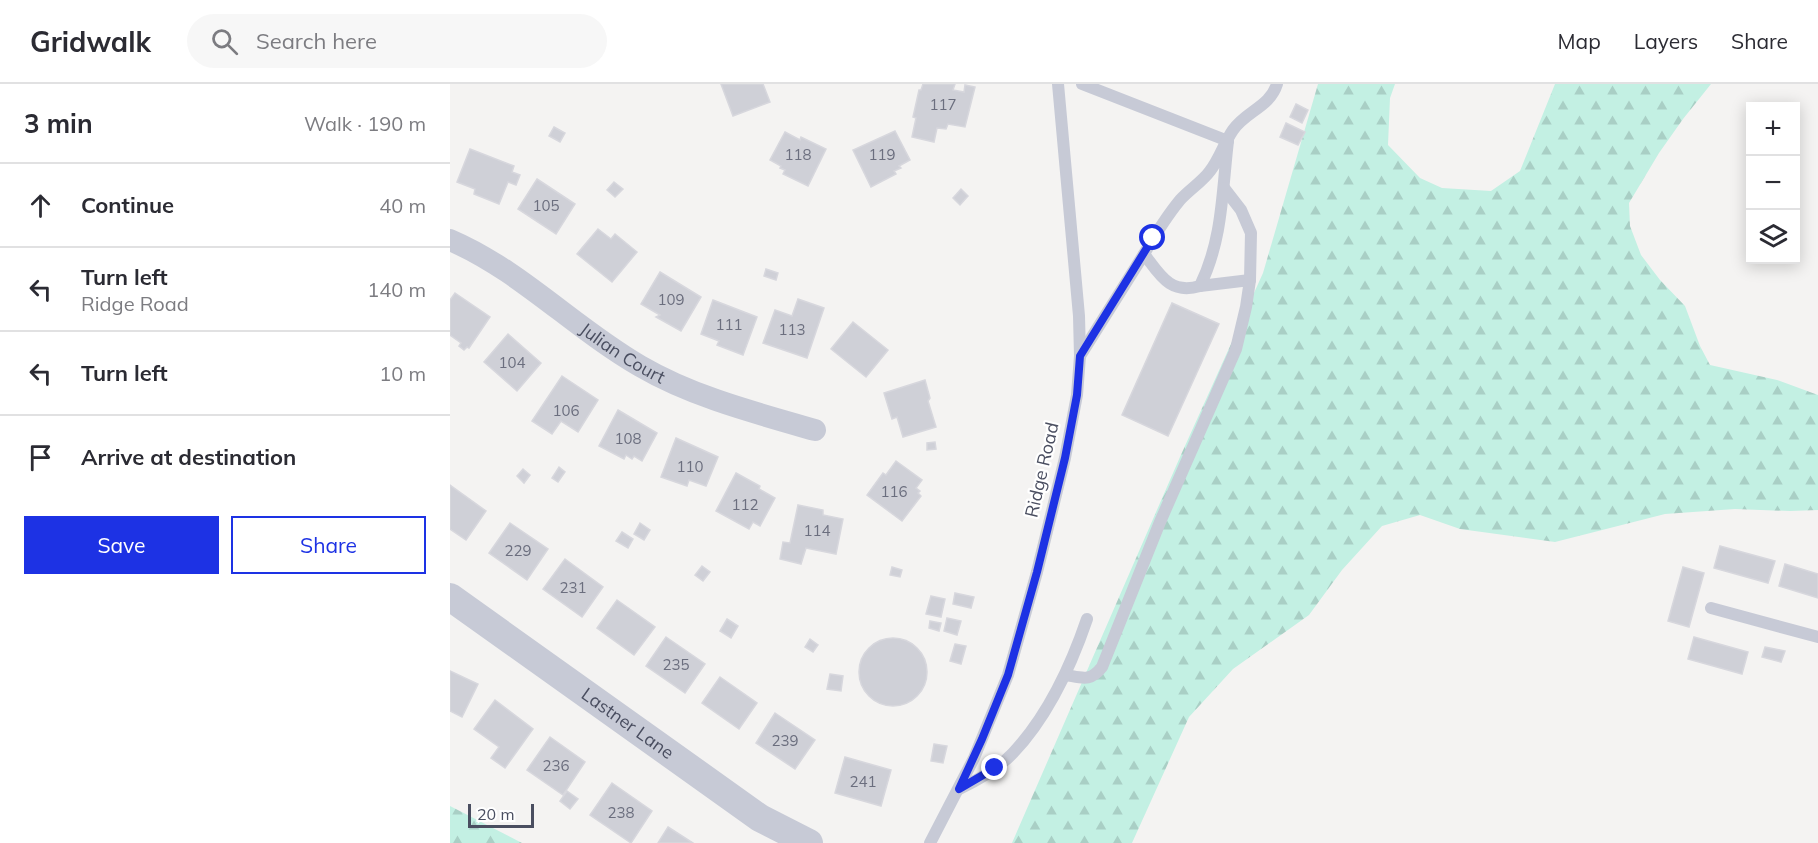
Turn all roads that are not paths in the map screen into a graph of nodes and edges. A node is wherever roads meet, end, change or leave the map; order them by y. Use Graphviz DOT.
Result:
graph roads {
  1 [pos="1058,84"];
  2 [pos="1082,84"];
  3 [pos="1277,84"];
  4 [pos="1228,141"];
  5 [pos="1224,188"];
  6 [pos="450,240"];
  7 [pos="1144,254"];
  8 [pos="1250,280"];
  9 [pos="1200,286"];
  10 [pos="1080,356"];
  11 [pos="815,430"];
  12 [pos="450,597"];
  13 [pos="1711,608"];
  14 [pos="1087,619"];
  15 [pos="1818,637"];
  16 [pos="1065,675"];
  17 [pos="959,789"];
  18 [pos="809,843"];
  19 [pos="930,843"];
  1 -- 10 [label="lane, Ridge Road"];
  2 -- 4 [label="lane"];
  3 -- 4 [label="lane"];
  4 -- 5 [label="lane"];
  4 -- 7 [label="lane"];
  5 -- 8 [label="lane"];
  5 -- 9 [label="lane"];
  6 -- 11 [label="street, Julian Court"];
  7 -- 9 [label="lane"];
  7 -- 10 [label="lane"];
  8 -- 9 [label="lane"];
  8 -- 16 [label="lane"];
  10 -- 17 [label="lane, Ridge Road"];
  12 -- 18 [label="street, Lastner Lane"];
  13 -- 15 [label="lane"];
  14 -- 16 [label="lane"];
  16 -- 17 [label="lane"];
  17 -- 19 [label="lane, Ridge Road"];
}
